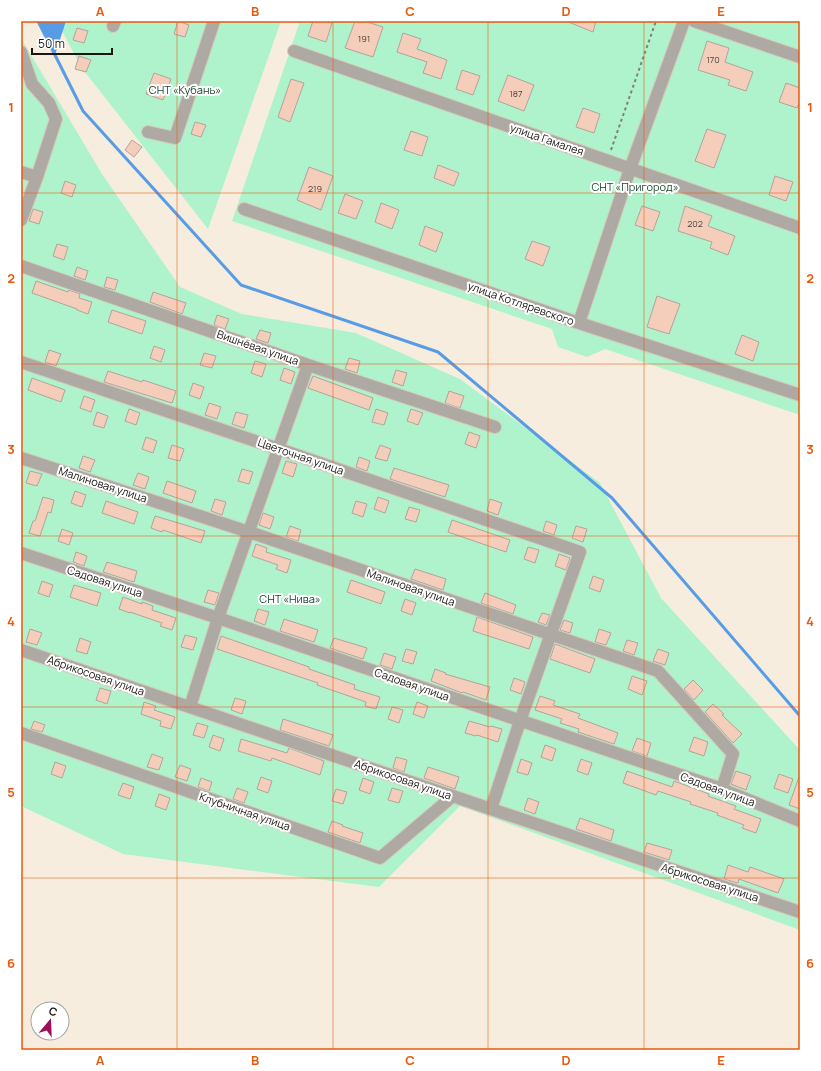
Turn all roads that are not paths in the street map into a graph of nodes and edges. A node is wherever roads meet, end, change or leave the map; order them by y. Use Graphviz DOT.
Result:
graph roads {
  1 [pos="214,21"];
  2 [pos="684,21"];
  3 [pos="694,21"];
  4 [pos="294,51"];
  5 [pos="21,52"];
  6 [pos="800,57"];
  7 [pos="26,82"];
  8 [pos="148,132"];
  9 [pos="630,169"];
  10 [pos="21,172"];
  11 [pos="37,177"];
  12 [pos="244,209"];
  13 [pos="21,220"];
  14 [pos="800,228"];
  15 [pos="21,266"];
  16 [pos="579,323"];
  17 [pos="21,362"];
  18 [pos="308,364"];
  19 [pos="800,395"];
  20 [pos="495,427"];
  21 [pos="279,449"];
  22 [pos="21,458"];
  23 [pos="249,532"];
  24 [pos="21,553"];
  25 [pos="218,618"];
  26 [pos="552,634"];
  27 [pos="21,650"];
  28 [pos="190,707"];
  29 [pos="520,721"];
  30 [pos="21,733"];
  31 [pos="722,789"];
  32 [pos="453,796"];
  33 [pos="491,809"];
  34 [pos="800,821"];
  35 [pos="800,912"];
  1 -- 8 [label="street"];
  2 -- 9 [label="street"];
  3 -- 6 [label="street"];
  4 -- 9 [label="street, улица Гамалея"];
  5 -- 7 [label="street"];
  7 -- 11 [label="street"];
  9 -- 14 [label="street, улица Гамалея"];
  9 -- 16 [label="street"];
  10 -- 11 [label="street"];
  11 -- 13 [label="street"];
  12 -- 16 [label="street, улица Котляревского"];
  15 -- 18 [label="street, Вишнёвая улица"];
  16 -- 19 [label="street, улица Котляревского"];
  17 -- 21 [label="street, Цветочная улица"];
  18 -- 20 [label="street, Вишнёвая улица"];
  18 -- 21 [label="street"];
  21 -- 23 [label="street"];
  21 -- 26 [label="street, Цветочная улица"];
  22 -- 23 [label="street, Малиновая улица"];
  23 -- 25 [label="street"];
  23 -- 26 [label="street, Малиновая улица"];
  24 -- 25 [label="street, Садовая улица"];
  25 -- 28 [label="street"];
  25 -- 29 [label="street, Садовая улица"];
  26 -- 29 [label="street"];
  26 -- 31 [label="street, Малиновая улица"];
  27 -- 28 [label="street, Абрикосовая улица"];
  28 -- 32 [label="street, Абрикосовая улица"];
  29 -- 31 [label="street, Садовая улица"];
  29 -- 33 [label="street"];
  30 -- 32 [label="street, Клубничная улица"];
  31 -- 34 [label="street, Садовая улица"];
  32 -- 33 [label="street, Абрикосовая улица"];
  33 -- 35 [label="street, Абрикосовая улица"];
}
